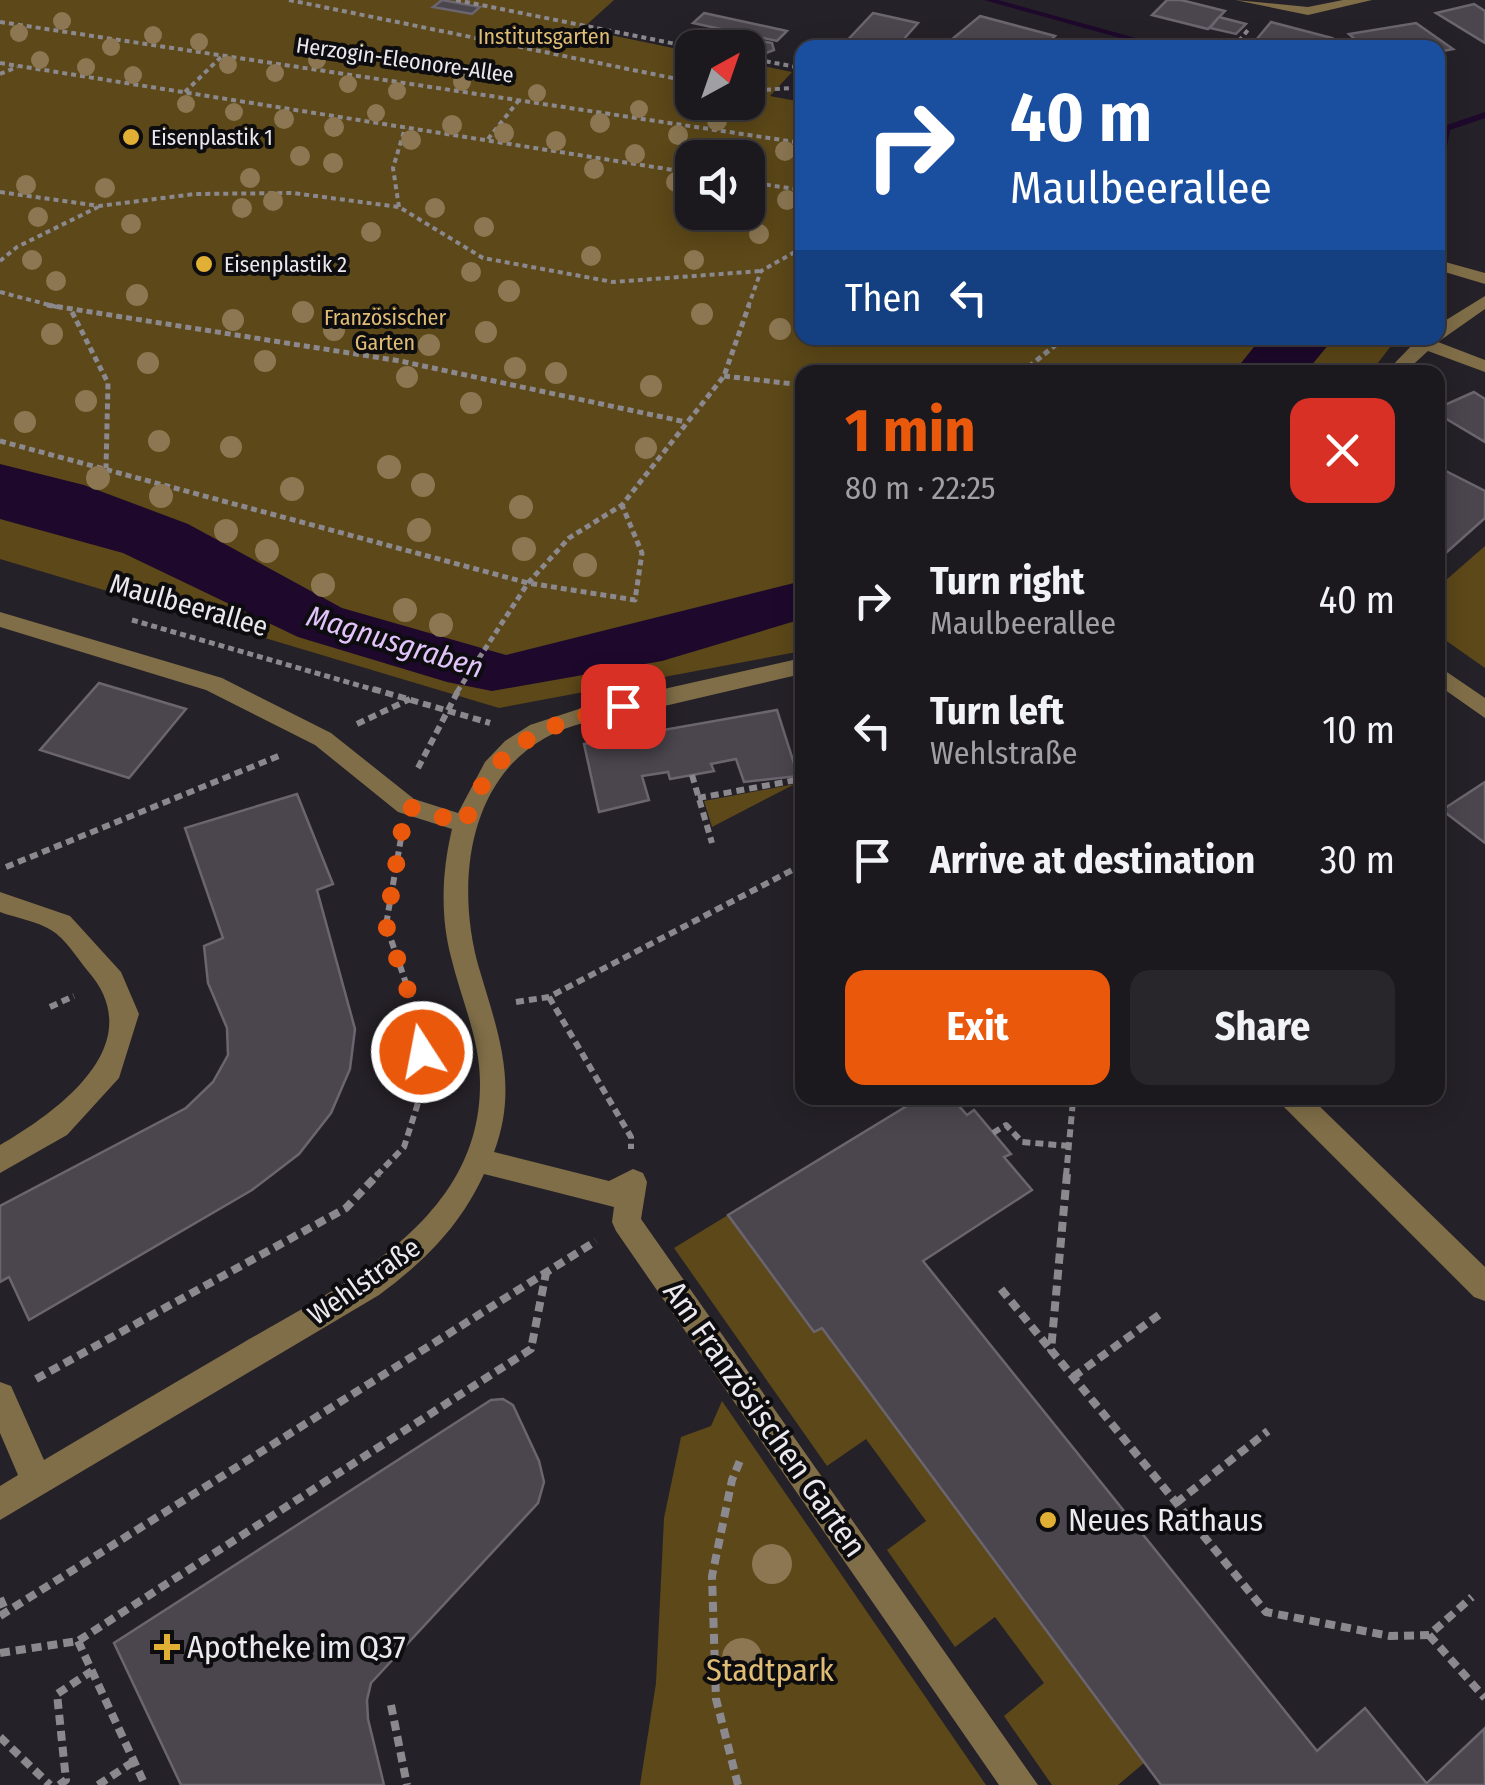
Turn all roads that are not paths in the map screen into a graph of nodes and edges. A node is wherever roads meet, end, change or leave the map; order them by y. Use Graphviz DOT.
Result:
graph roads {
  1 [pos="1242,0"];
  2 [pos="1365,0"];
  3 [pos="1445,266"];
  4 [pos="1485,278"];
  5 [pos="1485,301"];
  6 [pos="1445,327"];
  7 [pos="1445,340"];
  8 [pos="1424,345"];
  9 [pos="1403,365"];
  10 [pos="1485,366"];
  11 [pos="0,619"];
  12 [pos="795,668"];
  13 [pos="1445,679"];
  14 [pos="1485,710"];
  15 [pos="465,824"];
  16 [pos="0,902"];
  17 [pos="1300,1105"];
  18 [pos="0,1160"];
  19 [pos="477,1160"];
  20 [pos="1485,1287"];
  21 [pos="0,1398"];
  22 [pos="37,1482"];
  23 [pos="0,1504"];
  24 [pos="1020,1785"];
  1 -- 2 [label="street"];
  3 -- 4 [label="street"];
  5 -- 6 [label="street"];
  7 -- 10 [label="street"];
  8 -- 9 [label="street"];
  11 -- 15 [label="street"];
  12 -- 15 [label="street, Wehlstraße"];
  13 -- 14 [label="street"];
  15 -- 19 [label="street, Wehlstraße"];
  16 -- 18 [label="street"];
  17 -- 20 [label="street"];
  19 -- 22 [label="street, Wehlstraße"];
  19 -- 24 [label="street, Am Französischen Garten"];
  21 -- 22 [label="street"];
  22 -- 23 [label="street, Wehlstraße"];
}
